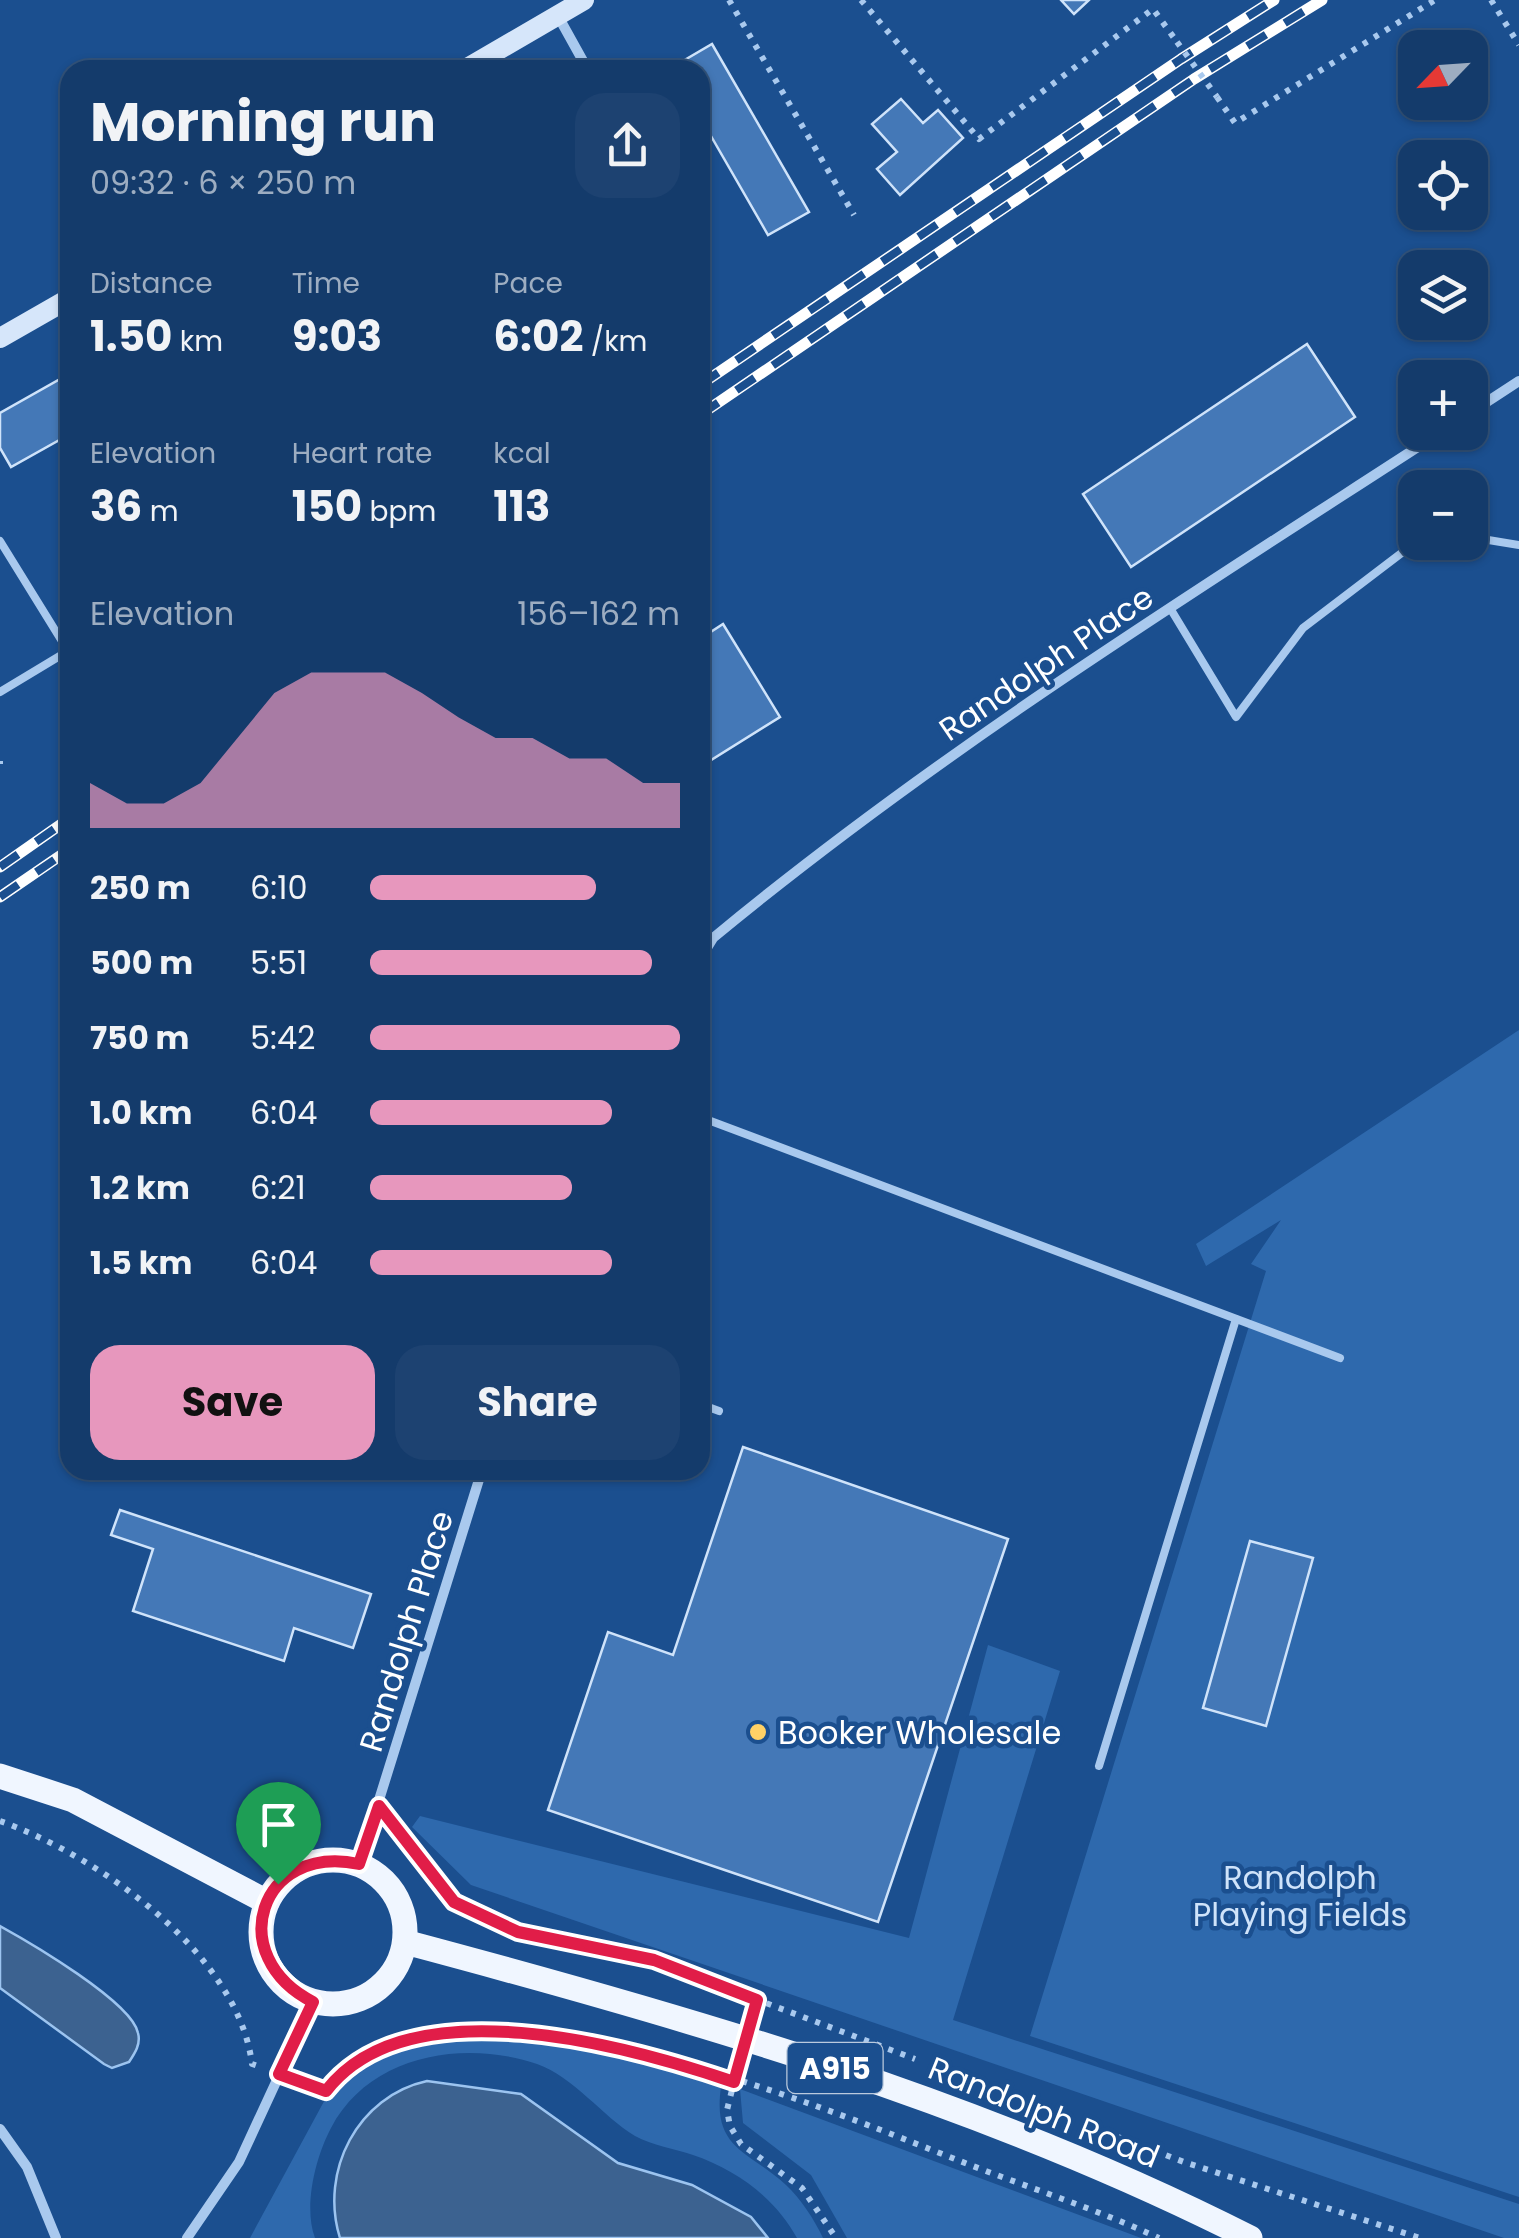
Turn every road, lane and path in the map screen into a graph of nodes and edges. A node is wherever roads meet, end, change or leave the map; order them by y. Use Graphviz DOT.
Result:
graph roads {
  1 [pos="584,0"];
  2 [pos="729,0"];
  3 [pos="861,0"];
  4 [pos="1435,0"];
  5 [pos="1491,0"];
  6 [pos="558,16"];
  7 [pos="1519,46"];
  8 [pos="481,60"];
  9 [pos="582,60"];
  10 [pos="854,215"];
  11 [pos="60,304"];
  12 [pos="0,338"];
  13 [pos="1519,382"];
  14 [pos="1488,402"];
  15 [pos="1412,450"];
  16 [pos="1488,540"];
  17 [pos="0,541"];
  18 [pos="1519,545"];
  19 [pos="1398,556"];
  20 [pos="1170,608"];
  21 [pos="60,638"];
  22 [pos="60,656"];
  23 [pos="0,692"];
  24 [pos="710,943"];
  25 [pos="710,1121"];
  26 [pos="1236,1319"];
  27 [pos="1340,1358"];
  28 [pos="710,1408"];
  29 [pos="719,1411"];
  30 [pos="479,1480"];
  31 [pos="1099,1766"];
  32 [pos="0,1776"];
  33 [pos="379,1806"];
  34 [pos="0,1820"];
  35 [pos="359,1864"];
  36 [pos="267,1902"];
  37 [pos="405,1942"];
  38 [pos="757,2000"];
  39 [pos="313,2002"];
  40 [pos="746,2037"];
  41 [pos="920,2061"];
  42 [pos="279,2074"];
  43 [pos="734,2082"];
  44 [pos="1079,2122"];
  45 [pos="0,2129"];
  46 [pos="56,2238"];
  47 [pos="187,2238"];
  48 [pos="836,2238"];
  49 [pos="1158,2238"];
  50 [pos="1250,2238"];
  51 [pos="1420,2238"];
  1 -- 6 [label="main road"];
  2 -- 10 [label="path"];
  3 -- 4 [label="path, bridge"];
  5 -- 7 [label="path"];
  6 -- 8 [label="main road"];
  6 -- 9 [label="street"];
  11 -- 12 [label="main road"];
  13 -- 14 [label="street"];
  15 -- 20 [label="street, Randolph Place"];
  16 -- 18 [label="lane"];
  17 -- 21 [label="lane"];
  19 -- 20 [label="lane"];
  20 -- 24 [label="street, Randolph Place"];
  22 -- 23 [label="lane"];
  25 -- 26 [label="lane"];
  26 -- 27 [label="lane"];
  26 -- 31 [label="lane"];
  28 -- 29 [label="lane"];
  30 -- 33 [label="street, Randolph Place"];
  32 -- 36 [label="main road"];
  33 -- 35 [label="street, Randolph Place"];
  33 -- 38 [label="path"];
  34 -- 42 [label="path"];
  35 -- 36 [label="main road"];
  35 -- 37 [label="main road"];
  36 -- 39 [label="main road"];
  37 -- 39 [label="main road"];
  37 -- 40 [label="main road, Randolph Road / A915"];
  38 -- 40 [label="path"];
  38 -- 41 [label="path"];
  39 -- 42 [label="street"];
  40 -- 43 [label="path"];
  40 -- 50 [label="main road, Randolph Road / A915"];
  42 -- 43 [label="path"];
  42 -- 47 [label="street"];
  43 -- 48 [label="path"];
  43 -- 49 [label="path"];
  44 -- 51 [label="path"];
  45 -- 46 [label="street"];
}
